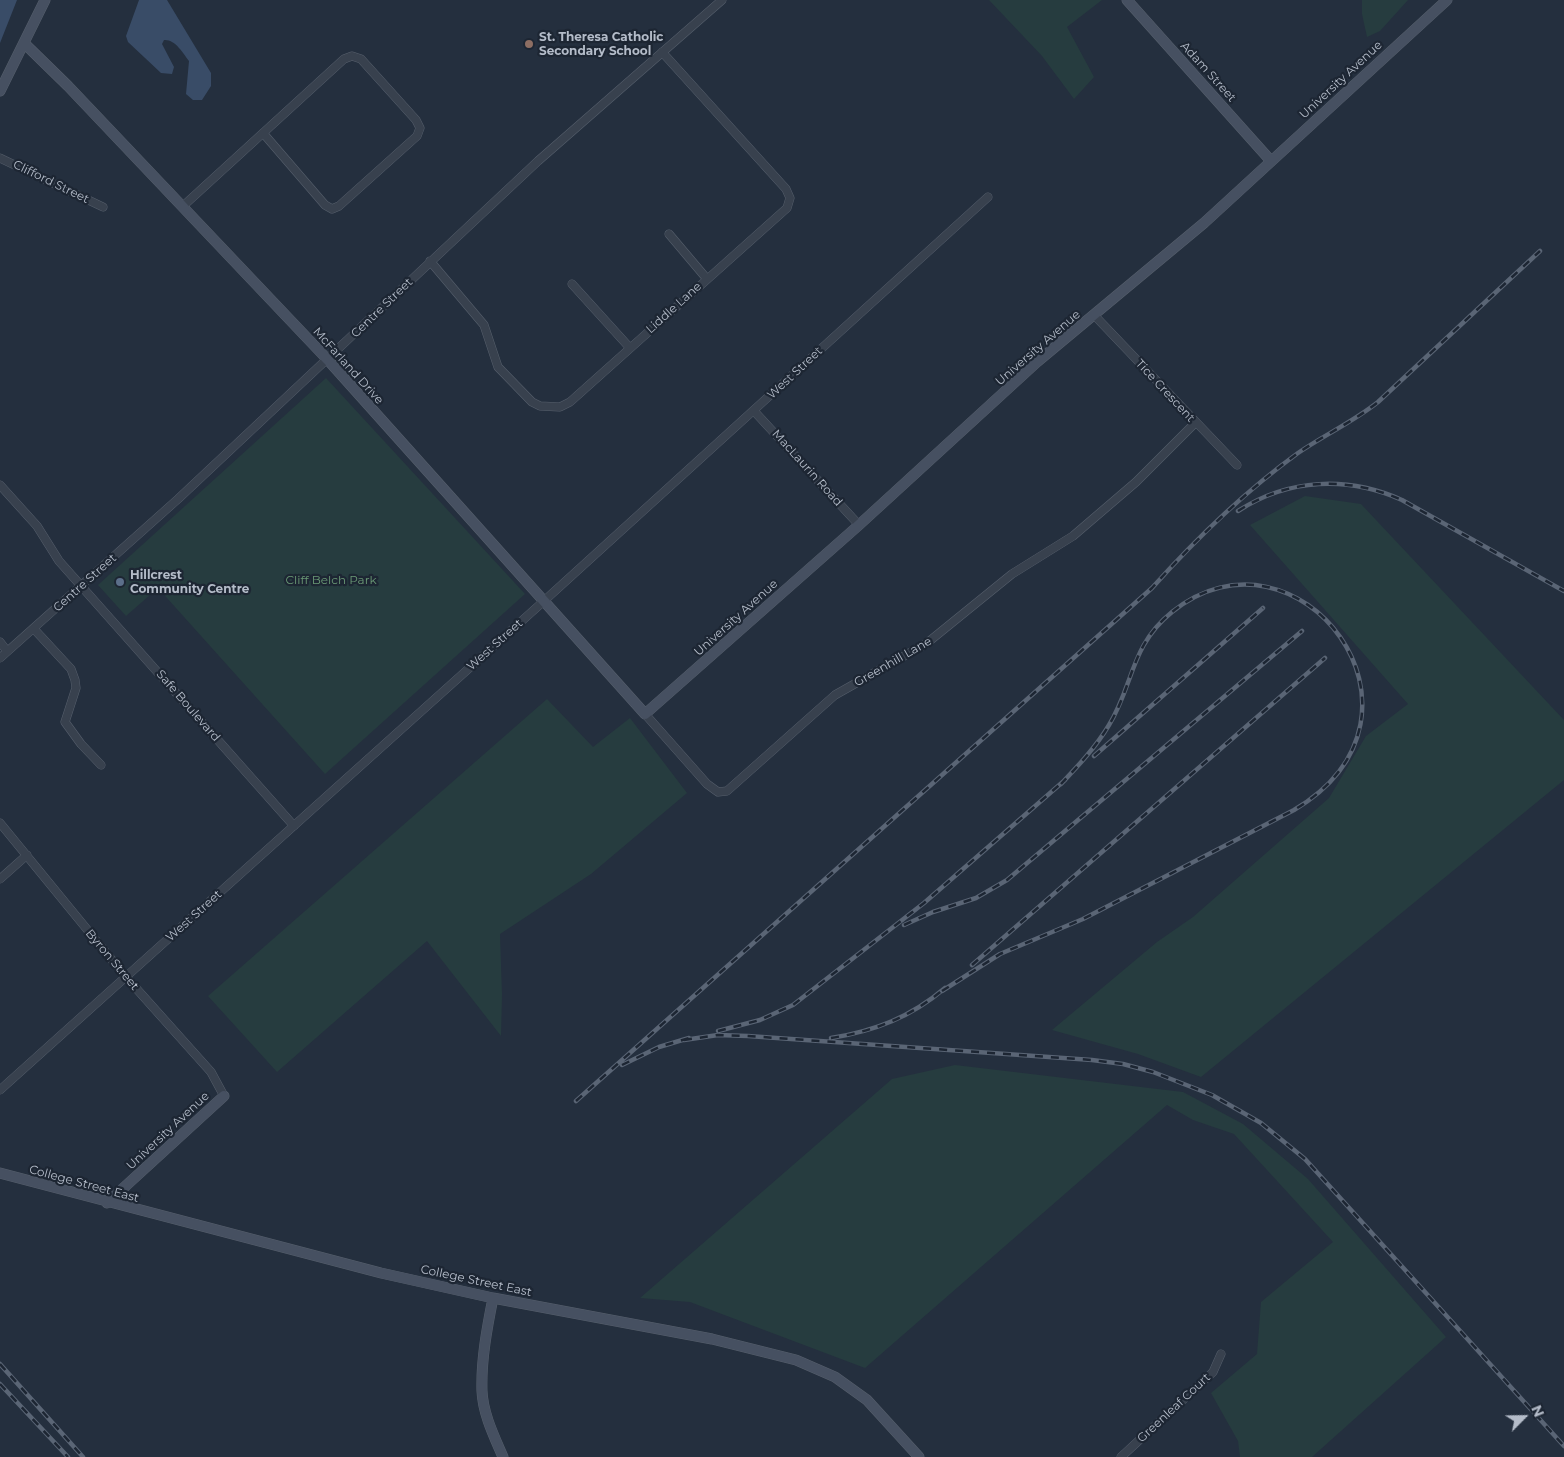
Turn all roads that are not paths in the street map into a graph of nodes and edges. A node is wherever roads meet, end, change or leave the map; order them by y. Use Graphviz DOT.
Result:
graph roads {
  1 [pos="45,0"];
  2 [pos="722,0"];
  3 [pos="1126,0"];
  4 [pos="1447,0"];
  5 [pos="24,43"];
  6 [pos="662,52"];
  7 [pos="0,91"];
  8 [pos="263,133"];
  9 [pos="0,158"];
  10 [pos="1271,162"];
  11 [pos="988,197"];
  12 [pos="103,207"];
  13 [pos="182,207"];
  14 [pos="669,234"];
  15 [pos="430,262"];
  16 [pos="707,278"];
  17 [pos="572,284"];
  18 [pos="1095,316"];
  19 [pos="630,348"];
  20 [pos="328,360"];
  21 [pos="754,411"];
  22 [pos="1195,423"];
  23 [pos="1237,465"];
  24 [pos="0,485"];
  25 [pos="859,525"];
  26 [pos="81,585"];
  27 [pos="545,600"];
  28 [pos="34,628"];
  29 [pos="0,642"];
  30 [pos="7,652"];
  31 [pos="0,658"];
  32 [pos="645,714"];
  33 [pos="101,765"];
  34 [pos="0,823"];
  35 [pos="294,826"];
  36 [pos="27,855"];
  37 [pos="0,879"];
  38 [pos="126,977"];
  39 [pos="0,1090"];
  40 [pos="224,1096"];
  41 [pos="0,1174"];
  42 [pos="107,1203"];
  43 [pos="492,1298"];
  44 [pos="1221,1354"];
  45 [pos="503,1457"];
  46 [pos="919,1457"];
  47 [pos="1121,1457"];
  1 -- 5 [label="street"];
  2 -- 6 [label="street, Centre Street"];
  3 -- 10 [label="street, Adam Street"];
  4 -- 10 [label="street, University Avenue"];
  5 -- 7 [label="street"];
  5 -- 13 [label="street, McFarland Drive"];
  6 -- 15 [label="street, Centre Street"];
  6 -- 16 [label="street, Liddle Lane"];
  8 -- 8 [label="street"];
  8 -- 13 [label="street"];
  9 -- 12 [label="street, Clifford Street"];
  10 -- 18 [label="street, University Avenue"];
  11 -- 21 [label="street, West Street"];
  13 -- 20 [label="street, McFarland Drive"];
  14 -- 16 [label="street"];
  15 -- 19 [label="street, Liddle Lane"];
  15 -- 20 [label="street, Centre Street"];
  16 -- 19 [label="street, Liddle Lane"];
  17 -- 19 [label="street"];
  18 -- 22 [label="street, Tice Crescent"];
  18 -- 25 [label="street, University Avenue"];
  20 -- 26 [label="street, Centre Street"];
  20 -- 27 [label="street, McFarland Drive"];
  21 -- 25 [label="street, MacLaurin Road"];
  21 -- 27 [label="street, West Street"];
  22 -- 23 [label="street, Tice Crescent"];
  22 -- 32 [label="street, Greenhill Lane"];
  24 -- 26 [label="street, Safe Boulevard"];
  25 -- 32 [label="street, University Avenue"];
  26 -- 28 [label="street, Centre Street"];
  26 -- 35 [label="street, Safe Boulevard"];
  27 -- 32 [label="street, McFarland Drive"];
  27 -- 35 [label="street, West Street"];
  28 -- 30 [label="street, Centre Street"];
  28 -- 33 [label="street"];
  29 -- 30 [label="street"];
  30 -- 31 [label="street, Centre Street"];
  34 -- 36 [label="street, Byron Street"];
  35 -- 38 [label="street, West Street"];
  36 -- 37 [label="street"];
  36 -- 38 [label="street, Byron Street"];
  38 -- 39 [label="street, West Street"];
  38 -- 40 [label="street, Byron Street"];
  40 -- 42 [label="street, University Avenue"];
  41 -- 42 [label="street, College Street East"];
  42 -- 43 [label="street, College Street East"];
  43 -- 45 [label="street"];
  43 -- 46 [label="street, College Street East"];
  44 -- 47 [label="street, Greenleaf Court"];
}
